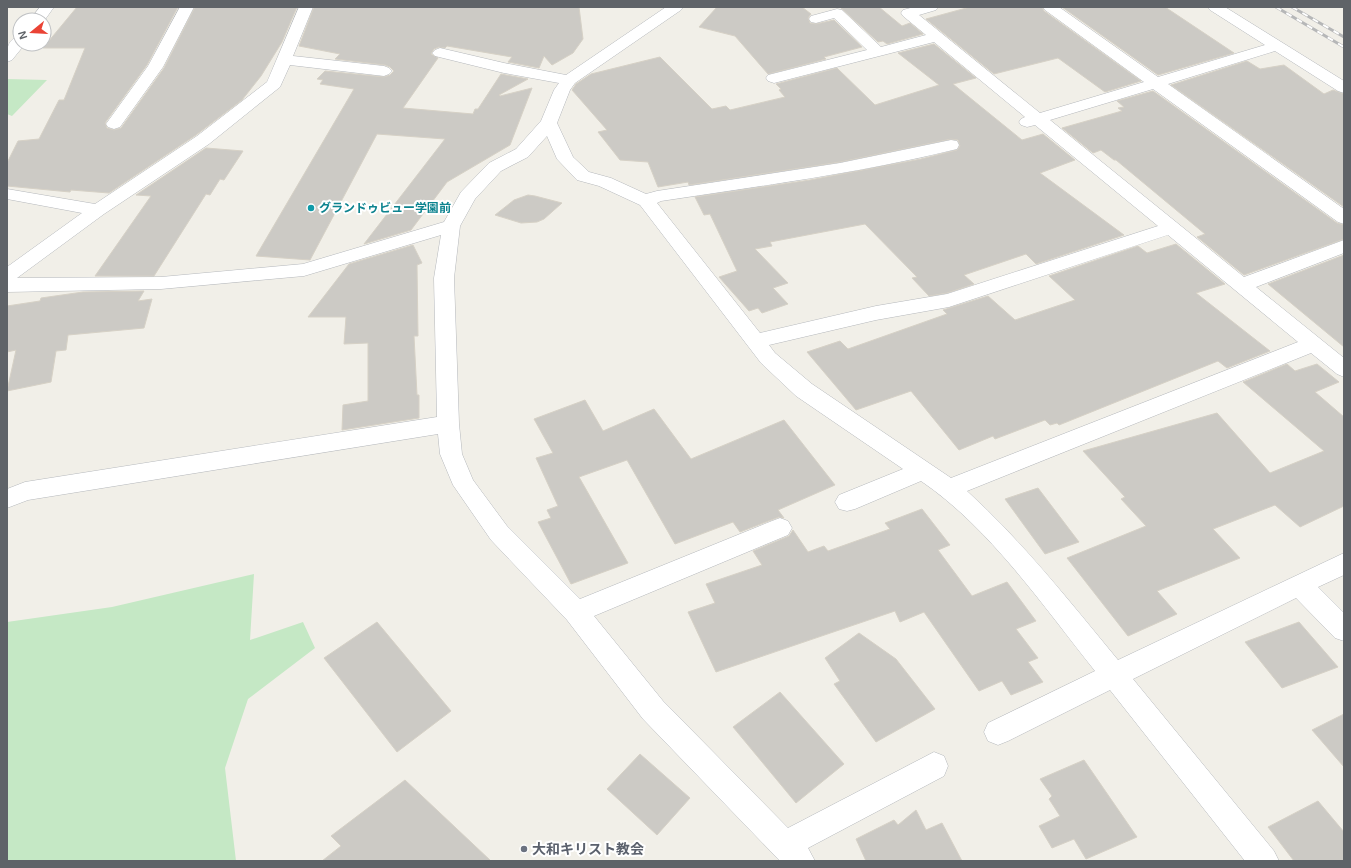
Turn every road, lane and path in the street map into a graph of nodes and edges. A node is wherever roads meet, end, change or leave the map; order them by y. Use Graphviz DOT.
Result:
graph roads {
  1 [pos="187,7"];
  2 [pos="306,7"];
  3 [pos="676,7"];
  4 [pos="931,7"];
  5 [pos="1050,7"];
  6 [pos="1215,7"];
  7 [pos="816,19"];
  8 [pos="937,37"];
  9 [pos="1277,46"];
  10 [pos="878,52"];
  11 [pos="440,53"];
  12 [pos="284,60"];
  13 [pos="384,71"];
  14 [pos="774,78"];
  15 [pos="569,80"];
  16 [pos="1155,83"];
  17 [pos="1344,88"];
  18 [pos="1031,121"];
  19 [pos="549,123"];
  20 [pos="114,124"];
  21 [pos="951,145"];
  22 [pos="7,194"];
  23 [pos="646,201"];
  24 [pos="98,210"];
  25 [pos="1344,218"];
  26 [pos="451,226"];
  27 [pos="1172,228"];
  28 [pos="1344,246"];
  29 [pos="7,276"];
  30 [pos="7,285"];
  31 [pos="1242,285"];
  32 [pos="755,341"];
  33 [pos="1313,344"];
  34 [pos="1344,369"];
  35 [pos="448,424"];
  36 [pos="918,467"];
  37 [pos="949,488"];
  38 [pos="7,499"];
  39 [pos="847,502"];
  40 [pos="780,528"];
  41 [pos="1344,563"];
  42 [pos="1300,586"];
  43 [pos="576,612"];
  44 [pos="1344,630"];
  45 [pos="1115,676"];
  46 [pos="998,732"];
  47 [pos="934,766"];
  48 [pos="792,853"];
  49 [pos="1264,861"];
  1 -- 20 [label="street"];
  2 -- 12 [label="street"];
  3 -- 15 [label="street"];
  4 -- 8 [label="street"];
  5 -- 16 [label="street"];
  6 -- 9 [label="street"];
  7 -- 10 [label="street"];
  8 -- 10 [label="street"];
  8 -- 18 [label="street"];
  9 -- 16 [label="street"];
  9 -- 17 [label="street"];
  10 -- 14 [label="street"];
  11 -- 15 [label="street"];
  12 -- 13 [label="street"];
  12 -- 24 [label="street"];
  15 -- 19 [label="street"];
  16 -- 18 [label="street"];
  16 -- 25 [label="street"];
  18 -- 27 [label="street"];
  19 -- 23 [label="street"];
  19 -- 26 [label="street"];
  21 -- 23 [label="street"];
  22 -- 24 [label="street"];
  23 -- 32 [label="street"];
  24 -- 29 [label="street"];
  26 -- 30 [label="street"];
  26 -- 35 [label="street"];
  27 -- 31 [label="street"];
  27 -- 32 [label="street"];
  28 -- 31 [label="street"];
  31 -- 33 [label="street"];
  32 -- 36 [label="street"];
  33 -- 34 [label="street"];
  33 -- 37 [label="street"];
  35 -- 38 [label="street"];
  35 -- 43 [label="street"];
  36 -- 37 [label="street"];
  36 -- 39 [label="street"];
  37 -- 45 [label="street"];
  40 -- 43 [label="street"];
  41 -- 42 [label="street"];
  42 -- 44 [label="street"];
  42 -- 45 [label="street"];
  43 -- 48 [label="street"];
  45 -- 46 [label="street"];
  45 -- 49 [label="street"];
  47 -- 48 [label="street"];
}
